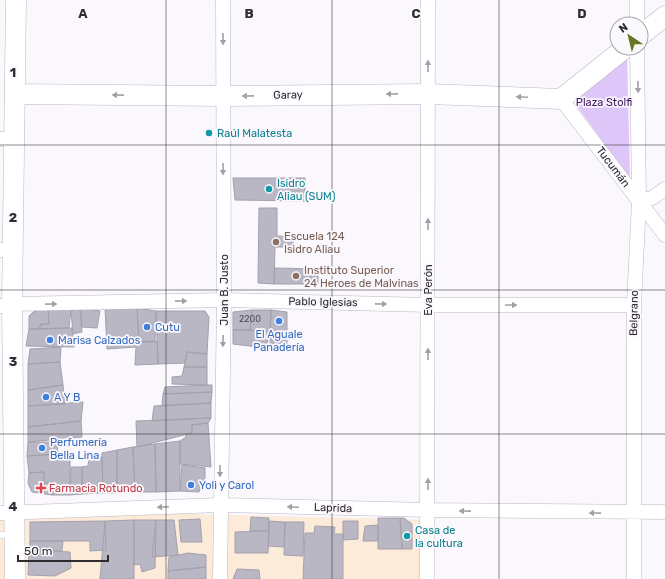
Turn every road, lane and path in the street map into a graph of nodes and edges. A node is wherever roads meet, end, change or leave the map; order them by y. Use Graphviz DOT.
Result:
graph roads {
  1 [pos="4,0"];
  2 [pos="16,0"];
  3 [pos="223,0"];
  4 [pos="428,0"];
  5 [pos="637,0"];
  6 [pos="637,16"];
  7 [pos="665,16"];
  8 [pos="649,29"];
  9 [pos="615,56"];
  10 [pos="637,56"];
  11 [pos="9,94"];
  12 [pos="428,94"];
  13 [pos="223,96"];
  14 [pos="561,99"];
  15 [pos="6,139"];
  16 [pos="665,189"];
  17 [pos="639,200"];
  18 [pos="665,235"];
  19 [pos="1,250"];
  20 [pos="224,300"];
  21 [pos="6,305"];
  22 [pos="429,305"];
  23 [pos="634,305"];
  24 [pos="220,505"];
  25 [pos="428,510"];
  26 [pos="7,512"];
  27 [pos="665,512"];
  28 [pos="634,513"];
  29 [pos="1,535"];
  30 [pos="2,579"];
  31 [pos="14,579"];
  32 [pos="220,579"];
  33 [pos="427,579"];
  34 [pos="634,579"];
  1 -- 11 [label="main road"];
  2 -- 11 [label="main road"];
  3 -- 13 [label="street, Juan B. Justo, one-way"];
  12 -- 4 [label="street, Eva Perón, one-way"];
  5 -- 6 [label="street"];
  7 -- 8 [label="main road"];
  9 -- 14 [label="main road"];
  10 -- 17 [label="street, Belgrano, one-way"];
  13 -- 11 [label="main road, Garay, one-way"];
  11 -- 15 [label="main road"];
  12 -- 13 [label="main road, Garay, one-way"];
  14 -- 12 [label="main road, Garay, one-way"];
  22 -- 12 [label="street, Eva Perón, one-way"];
  13 -- 20 [label="street, Juan B. Justo, one-way"];
  14 -- 17 [label="street, Tucumán"];
  15 -- 19 [label="main road"];
  15 -- 21 [label="main road"];
  16 -- 17 [label="street"];
  17 -- 18 [label="street, Tucumán"];
  17 -- 23 [label="street, Belgrano"];
  19 -- 21 [label="main road"];
  21 -- 20 [label="street, Pablo Iglesias, one-way"];
  20 -- 22 [label="street, Pablo Iglesias, one-way"];
  20 -- 24 [label="street, Juan B. Justo, one-way"];
  21 -- 26 [label="main road"];
  22 -- 23 [label="street, Pablo Iglesias, one-way"];
  25 -- 22 [label="street, Eva Perón, one-way"];
  23 -- 28 [label="street, Belgrano"];
  25 -- 24 [label="street, Laprida, one-way"];
  24 -- 26 [label="street, Laprida, one-way"];
  24 -- 32 [label="street, Juan B. Justo"];
  28 -- 25 [label="street, Laprida, one-way"];
  25 -- 33 [label="street, Eva Perón"];
  26 -- 29 [label="main road"];
  26 -- 31 [label="main road"];
  27 -- 28 [label="street, Laprida"];
  28 -- 34 [label="street, Belgrano"];
  29 -- 30 [label="main road"];
}
